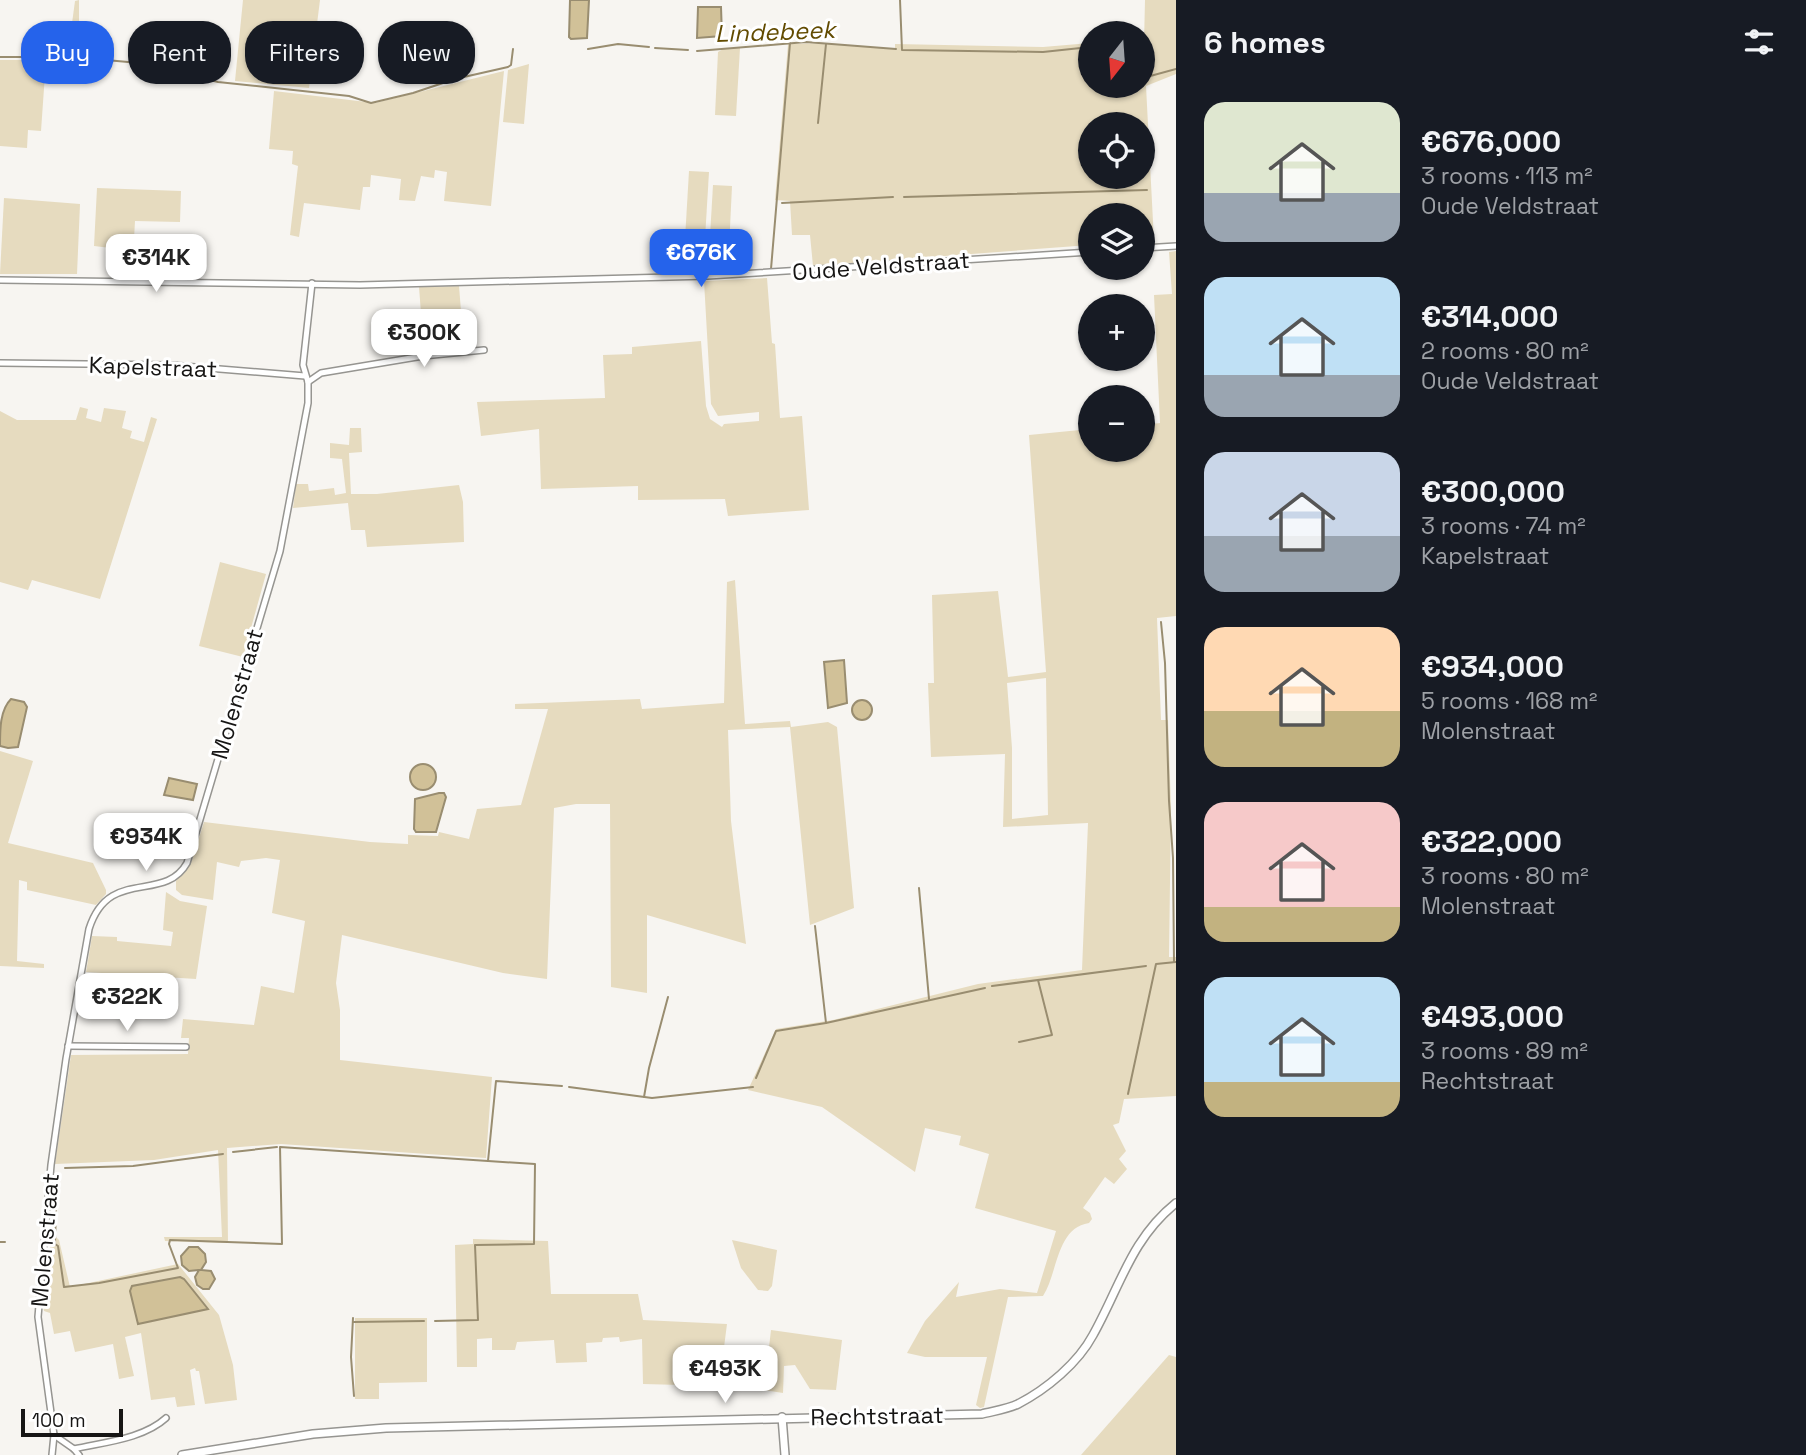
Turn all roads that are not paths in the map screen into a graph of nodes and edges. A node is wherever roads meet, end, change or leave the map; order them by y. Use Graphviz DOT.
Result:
graph roads {
  1 [pos="1176,246"];
  2 [pos="1155,247"];
  3 [pos="1078,253"];
  4 [pos="0,279"];
  5 [pos="312,283"];
  6 [pos="484,350"];
  7 [pos="0,363"];
  8 [pos="305,376"];
  9 [pos="309,382"];
  10 [pos="68,1046"];
  11 [pos="186,1046"];
  12 [pos="1176,1203"];
  13 [pos="166,1418"];
  14 [pos="782,1418"];
  15 [pos="54,1435"];
  16 [pos="74,1449"];
  17 [pos="52,1455"];
  18 [pos="79,1455"];
  19 [pos="182,1455"];
  20 [pos="785,1455"];
  1 -- 2 [label="street"];
  3 -- 5 [label="street, Oude Veldstraat"];
  4 -- 5 [label="street, Oude Veldstraat"];
  5 -- 8 [label="street"];
  6 -- 9 [label="street"];
  7 -- 8 [label="street, Kapelstraat"];
  8 -- 9 [label="street"];
  9 -- 10 [label="street, Molenstraat"];
  10 -- 11 [label="street"];
  10 -- 15 [label="street, Molenstraat"];
  12 -- 14 [label="street, Rechtstraat"];
  13 -- 16 [label="street"];
  14 -- 19 [label="street, Rechtstraat"];
  14 -- 20 [label="street"];
  15 -- 16 [label="street"];
  15 -- 17 [label="street, Molenstraat"];
  16 -- 18 [label="street"];
}
